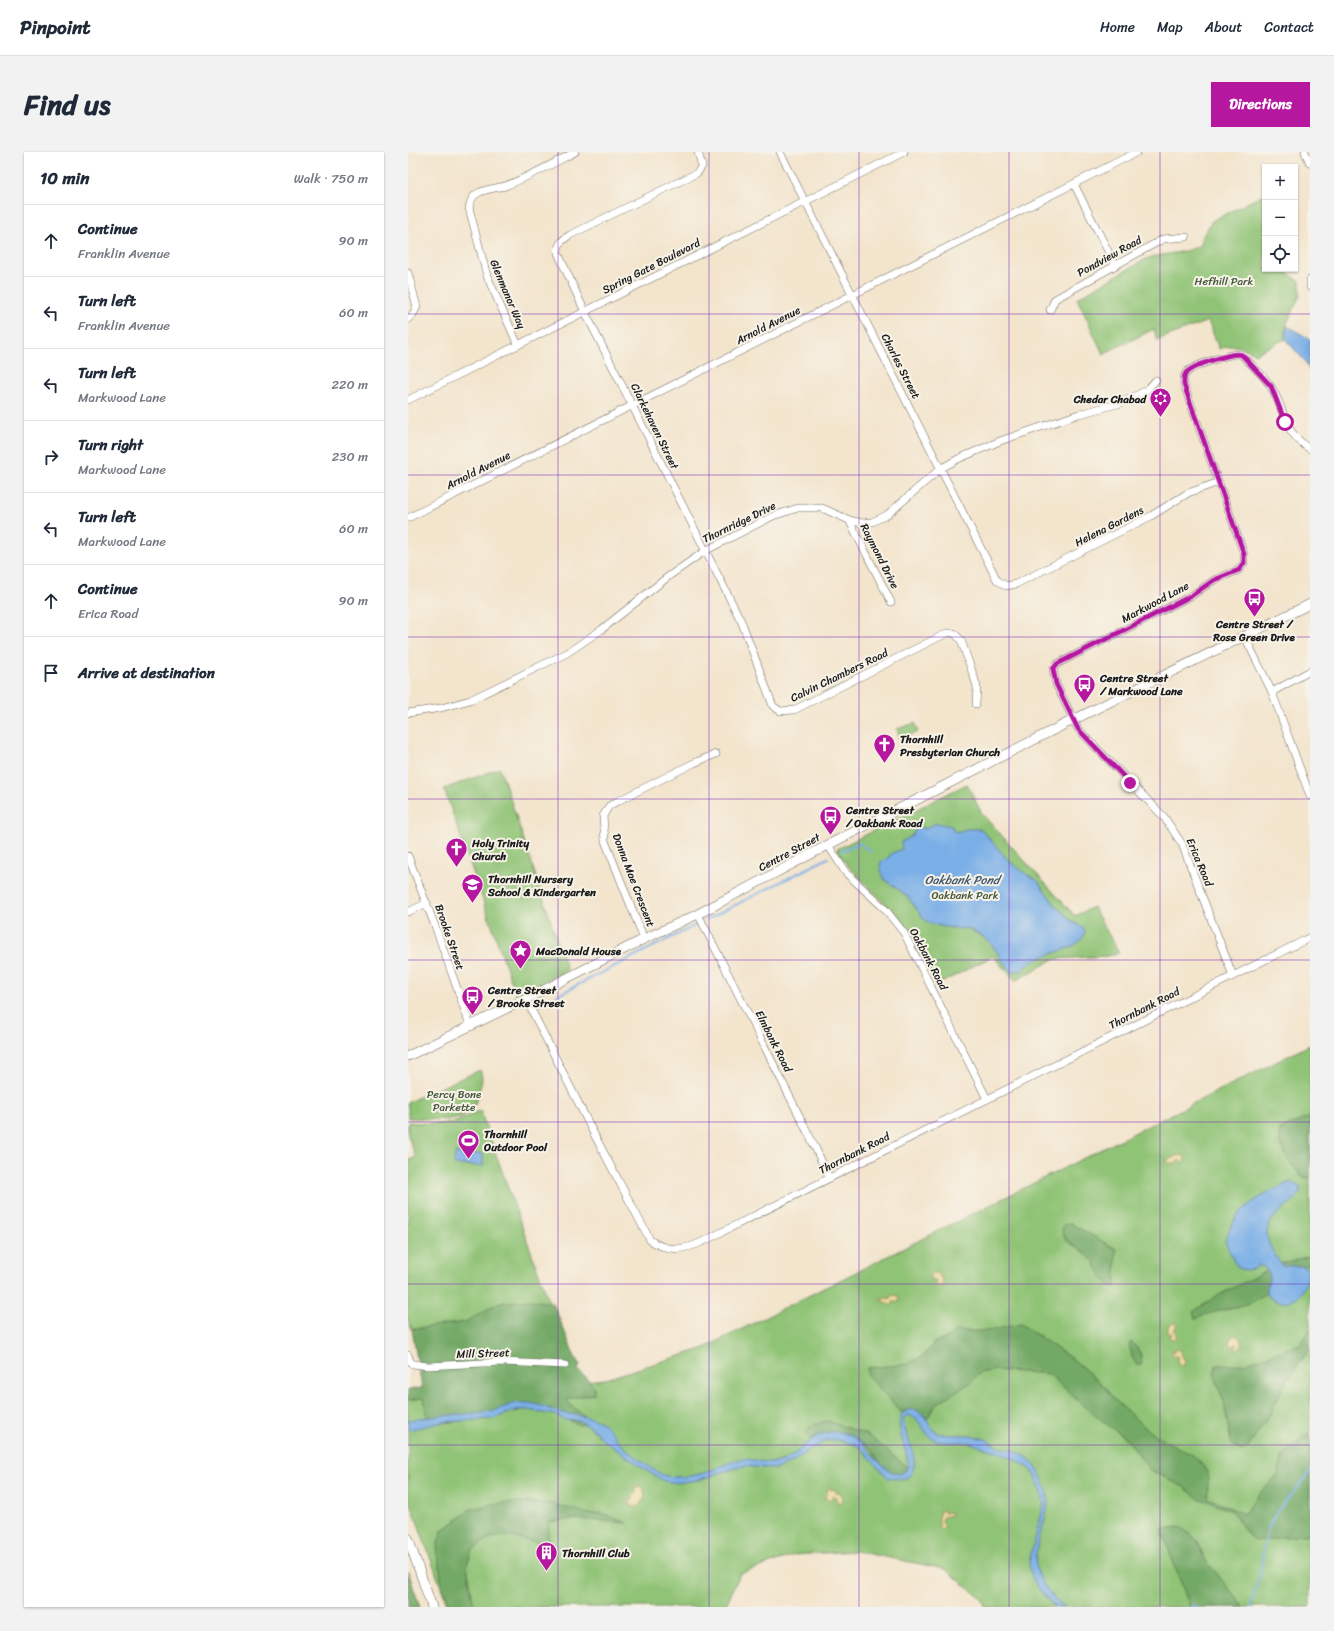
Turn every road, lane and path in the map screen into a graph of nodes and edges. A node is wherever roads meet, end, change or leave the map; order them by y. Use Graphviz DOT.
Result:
graph roads {
  1 [pos="575,152"];
  2 [pos="698,152"];
  3 [pos="780,152"];
  4 [pos="904,152"];
  5 [pos="1137,152"];
  6 [pos="1304,152"];
  7 [pos="1310,163"];
  8 [pos="1074,184"];
  9 [pos="806,201"];
  10 [pos="1186,237"];
  11 [pos="1115,265"];
  12 [pos="408,273"];
  13 [pos="1310,280"];
  14 [pos="1310,287"];
  15 [pos="853,295"];
  16 [pos="1050,310"];
  17 [pos="585,312"];
  18 [pos="408,319"];
  19 [pos="518,345"];
  20 [pos="1156,380"];
  21 [pos="408,400"];
  22 [pos="633,405"];
  23 [pos="1310,449"];
  24 [pos="940,469"];
  25 [pos="1219,482"];
  26 [pos="408,518"];
  27 [pos="849,520"];
  28 [pos="705,551"];
  29 [pos="1006,586"];
  30 [pos="891,602"];
  31 [pos="1310,604"];
  32 [pos="1245,637"];
  33 [pos="1310,671"];
  34 [pos="1272,692"];
  35 [pos="976,704"];
  36 [pos="408,712"];
  37 [pos="1073,720"];
  38 [pos="716,754"];
  39 [pos="1310,796"];
  40 [pos="828,845"];
  41 [pos="408,856"];
  42 [pos="427,903"];
  43 [pos="408,912"];
  44 [pos="698,914"];
  45 [pos="1309,938"];
  46 [pos="644,939"];
  47 [pos="1233,976"];
  48 [pos="526,999"];
  49 [pos="470,1025"];
  50 [pos="408,1056"];
  51 [pos="987,1100"];
  52 [pos="829,1178"];
  53 [pos="408,1355"];
  54 [pos="565,1365"];
  55 [pos="408,1538"];
  56 [pos="432,1607"];
  1 -- 19 [label="street, Glenmanor Way"];
  2 -- 17 [label="street"];
  3 -- 9 [label="street, Charles Street"];
  4 -- 9 [label="street, Spring Gate Boulevard"];
  5 -- 8 [label="street, Arnold Avenue"];
  6 -- 7 [label="street"];
  8 -- 11 [label="street"];
  8 -- 15 [label="street, Arnold Avenue"];
  9 -- 15 [label="street, Charles Street"];
  9 -- 17 [label="street, Spring Gate Boulevard"];
  10 -- 11 [label="street, Pondview Road"];
  11 -- 16 [label="street, Pondview Road"];
  12 -- 18 [label="street"];
  13 -- 14 [label="street"];
  15 -- 22 [label="street, Arnold Avenue"];
  15 -- 24 [label="street, Charles Street"];
  17 -- 19 [label="street, Spring Gate Boulevard"];
  17 -- 22 [label="street, Clarkehaven Street"];
  19 -- 21 [label="street, Spring Gate Boulevard"];
  20 -- 24 [label="street, Thornridge Drive"];
  22 -- 26 [label="street, Arnold Avenue"];
  22 -- 28 [label="street, Clarkehaven Street"];
  23 -- 25 [label="street, Markwood Lane"];
  24 -- 27 [label="street, Thornridge Drive"];
  24 -- 29 [label="street, Charles Street"];
  25 -- 29 [label="street, Helena Gardens"];
  25 -- 37 [label="street, Markwood Lane"];
  27 -- 28 [label="street, Thornridge Drive"];
  27 -- 30 [label="street, Raymond Drive"];
  28 -- 35 [label="street, Calvin Chambers Road"];
  28 -- 36 [label="street, Thornridge Drive"];
  31 -- 32 [label="main road, Centre Street"];
  32 -- 34 [label="street"];
  32 -- 37 [label="main road, Centre Street"];
  33 -- 34 [label="street"];
  34 -- 39 [label="street"];
  37 -- 40 [label="main road, Centre Street"];
  37 -- 47 [label="street, Erica Road"];
  38 -- 46 [label="street, Donna Mae Crescent"];
  40 -- 44 [label="main road, Centre Street"];
  40 -- 51 [label="street, Oakbank Road"];
  41 -- 42 [label="street, Brooke Street"];
  42 -- 43 [label="street"];
  42 -- 49 [label="street, Brooke Street"];
  44 -- 46 [label="main road, Centre Street"];
  44 -- 52 [label="street, Elmbank Road"];
  45 -- 47 [label="street, Thornbank Road"];
  46 -- 48 [label="main road, Centre Street"];
  47 -- 51 [label="street, Thornbank Road"];
  48 -- 49 [label="main road, Centre Street"];
  48 -- 52 [label="street, Thornbank Road"];
  49 -- 50 [label="main road, Centre Street"];
  51 -- 52 [label="street, Thornbank Road"];
  53 -- 54 [label="street, Mill Street"];
  55 -- 56 [label="main road"];
}
